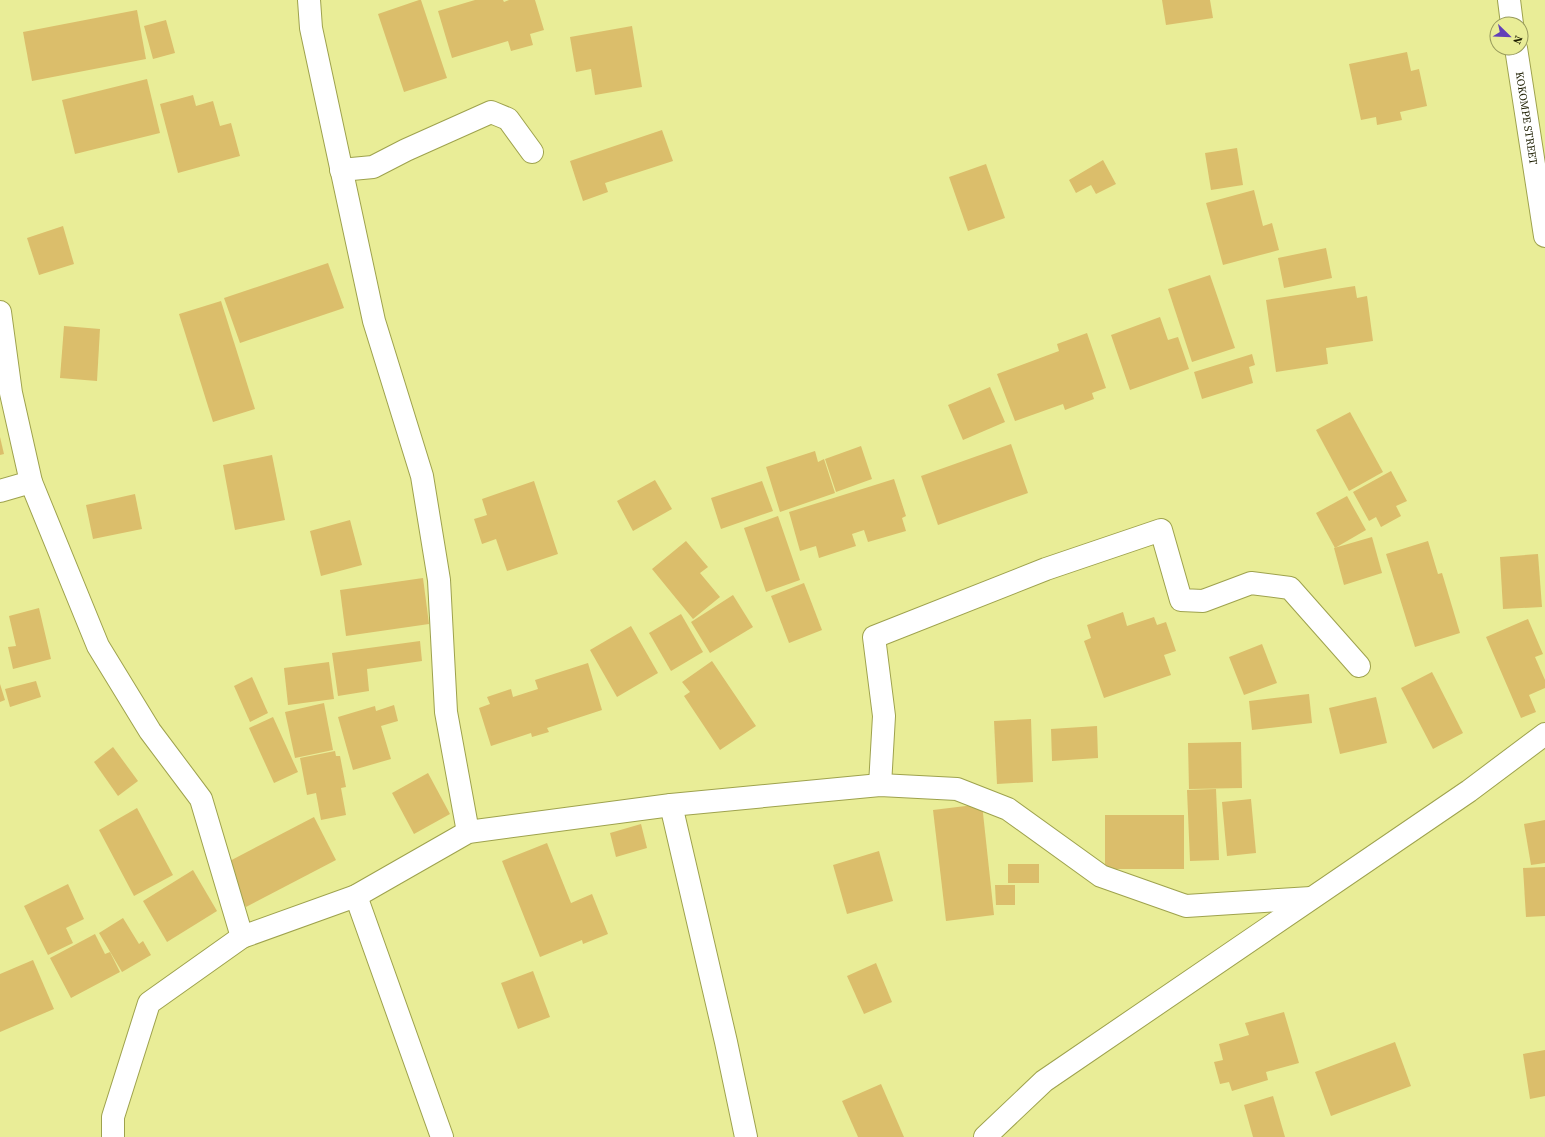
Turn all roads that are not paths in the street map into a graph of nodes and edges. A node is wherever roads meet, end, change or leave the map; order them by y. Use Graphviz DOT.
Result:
graph roads {
  1 [pos="309,0"];
  2 [pos="1509,0"];
  3 [pos="1511,16"];
  4 [pos="1517,56"];
  5 [pos="532,152"];
  6 [pos="341,170"];
  7 [pos="1545,236"];
  8 [pos="0,312"];
  9 [pos="31,482"];
  10 [pos="0,491"];
  11 [pos="1359,666"];
  12 [pos="1545,734"];
  13 [pos="880,785"];
  14 [pos="671,805"];
  15 [pos="468,832"];
  16 [pos="356,896"];
  17 [pos="1311,898"];
  18 [pos="242,937"];
  19 [pos="113,1137"];
  20 [pos="442,1137"];
  21 [pos="746,1137"];
  22 [pos="985,1137"];
  1 -- 6 [label="street"];
  2 -- 3 [label="street"];
  4 -- 7 [label="street, KOKOMPE STREET"];
  5 -- 6 [label="street"];
  6 -- 15 [label="street"];
  8 -- 9 [label="street"];
  9 -- 10 [label="street"];
  9 -- 18 [label="street"];
  11 -- 13 [label="street"];
  12 -- 17 [label="street"];
  13 -- 14 [label="street"];
  13 -- 17 [label="street"];
  14 -- 15 [label="street"];
  14 -- 21 [label="street"];
  15 -- 16 [label="street"];
  16 -- 18 [label="street"];
  16 -- 20 [label="street"];
  17 -- 22 [label="street"];
  18 -- 19 [label="street"];
}
